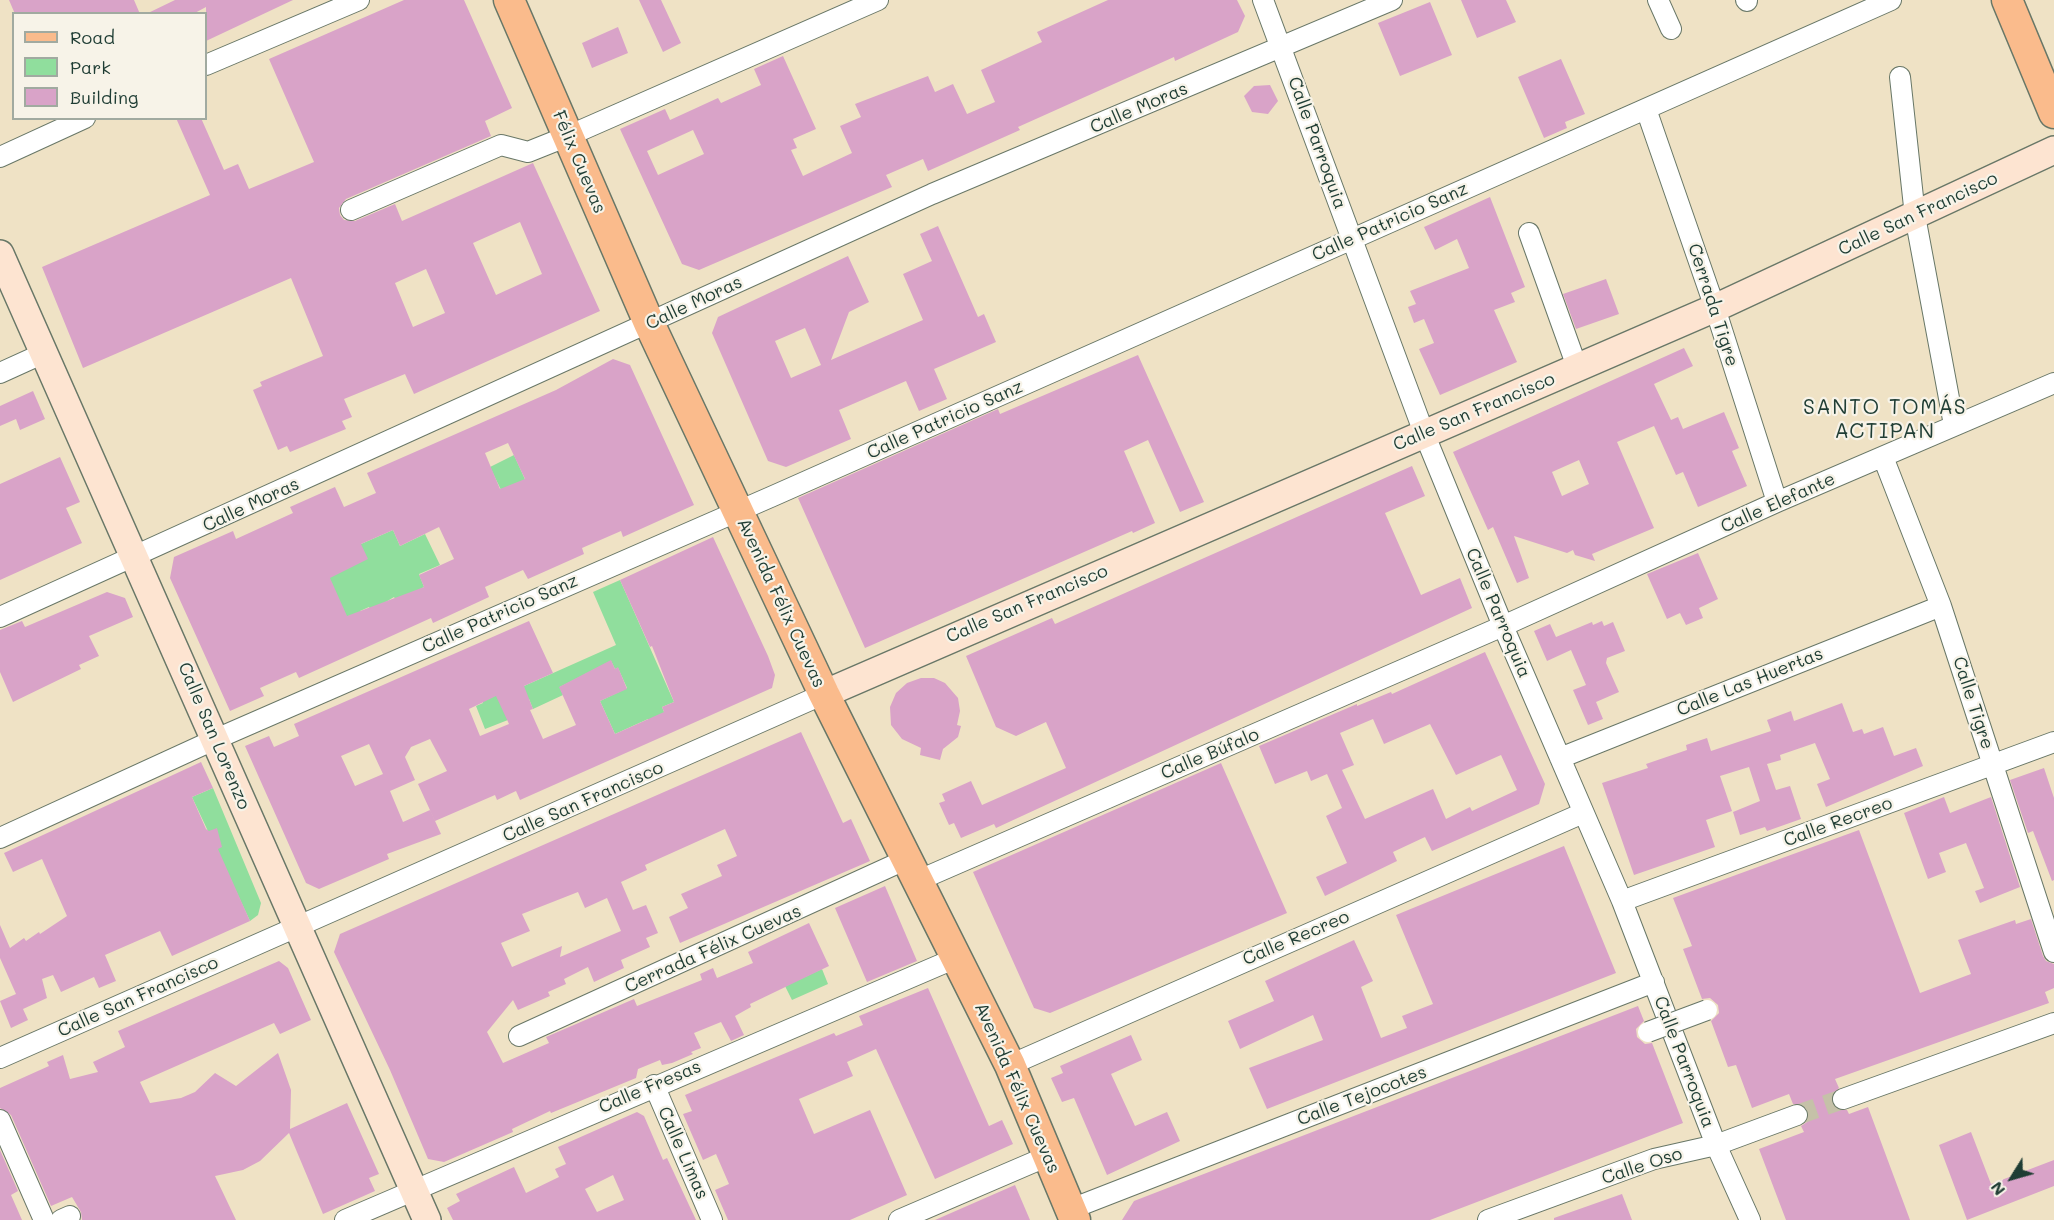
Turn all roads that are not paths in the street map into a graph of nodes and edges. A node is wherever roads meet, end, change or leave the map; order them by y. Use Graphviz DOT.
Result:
graph roads {
  1 [pos="359,0"];
  2 [pos="509,0"];
  3 [pos="878,0"];
  4 [pos="1263,0"];
  5 [pos="1392,0"];
  6 [pos="1658,0"];
  7 [pos="1891,0"];
  8 [pos="2007,0"];
  9 [pos="1671,29"];
  10 [pos="1282,48"];
  11 [pos="207,65"];
  12 [pos="1900,77"];
  13 [pos="1646,109"];
  14 [pos="2054,113"];
  15 [pos="81,120"];
  16 [pos="568,136"];
  17 [pos="2054,150"];
  18 [pos="0,157"];
  19 [pos="351,210"];
  20 [pos="1915,216"];
  21 [pos="1529,233"];
  22 [pos="1352,239"];
  23 [pos="0,254"];
  24 [pos="1715,308"];
  25 [pos="649,323"];
  26 [pos="45,353"];
  27 [pos="1577,367"];
  28 [pos="0,373"];
  29 [pos="2054,382"];
  30 [pos="1954,425"];
  31 [pos="1424,433"];
  32 [pos="1883,457"];
  33 [pos="1777,502"];
  34 [pos="737,510"];
  35 [pos="136,558"];
  36 [pos="1941,606"];
  37 [pos="0,617"];
  38 [pos="1503,627"];
  39 [pos="824,694"];
  40 [pos="216,739"];
  41 [pos="2054,742"];
  42 [pos="1560,758"];
  43 [pos="1993,765"];
  44 [pos="1583,813"];
  45 [pos="0,838"];
  46 [pos="912,870"];
  47 [pos="1622,901"];
  48 [pos="296,929"];
  49 [pos="2054,952"];
  50 [pos="956,958"];
  51 [pos="1654,982"];
  52 [pos="1707,1010"];
  53 [pos="2054,1023"];
  54 [pos="1648,1032"];
  55 [pos="519,1036"];
  56 [pos="0,1058"];
  57 [pos="1010,1065"];
  58 [pos="654,1085"];
  59 [pos="1843,1099"];
  60 [pos="1797,1115"];
  61 [pos="0,1120"];
  62 [pos="1716,1145"];
  63 [pos="1048,1156"];
  64 [pos="414,1191"];
  65 [pos="1073,1214"];
  66 [pos="44,1220"];
  67 [pos="345,1220"];
  68 [pos="427,1220"];
  69 [pos="712,1220"];
  70 [pos="899,1220"];
  71 [pos="1488,1220"];
  72 [pos="1750,1220"];
  1 -- 11 [label="street"];
  2 -- 16 [label="main road, Félix Cuevas"];
  3 -- 16 [label="street"];
  4 -- 10 [label="street, Calle Parroquia"];
  5 -- 10 [label="street, Calle Moras"];
  6 -- 9 [label="street"];
  7 -- 13 [label="street, Calle Patricio Sanz"];
  8 -- 14 [label="main road"];
  10 -- 22 [label="street, Calle Parroquia"];
  10 -- 25 [label="street, Calle Moras"];
  12 -- 20 [label="street"];
  13 -- 22 [label="street, Calle Patricio Sanz"];
  13 -- 24 [label="street, Cerrada Tigre"];
  15 -- 18 [label="street"];
  16 -- 19 [label="street"];
  16 -- 25 [label="main road, Félix Cuevas"];
  17 -- 20 [label="street, Calle San Francisco"];
  20 -- 24 [label="street, Calle San Francisco"];
  20 -- 30 [label="street"];
  21 -- 27 [label="street"];
  22 -- 31 [label="street, Calle Parroquia"];
  22 -- 34 [label="street, Calle Patricio Sanz"];
  23 -- 26 [label="street, Calle San Lorenzo"];
  24 -- 27 [label="street, Calle San Francisco"];
  24 -- 33 [label="street, Cerrada Tigre"];
  25 -- 34 [label="main road, Avenida Félix Cuevas"];
  25 -- 35 [label="street, Calle Moras"];
  26 -- 28 [label="street"];
  26 -- 35 [label="street, Calle San Lorenzo"];
  27 -- 31 [label="street, Calle San Francisco"];
  29 -- 30 [label="street, Calle Elefante"];
  30 -- 32 [label="street, Calle Elefante"];
  31 -- 38 [label="street, Calle Parroquia"];
  31 -- 39 [label="street, Calle San Francisco"];
  32 -- 33 [label="street, Calle Elefante"];
  32 -- 36 [label="street, Calle Tigre"];
  33 -- 38 [label="street, Calle Elefante"];
  34 -- 39 [label="main road, Avenida Félix Cuevas"];
  34 -- 40 [label="street, Calle Patricio Sanz"];
  35 -- 37 [label="street, Calle Moras"];
  35 -- 40 [label="street, Calle San Lorenzo"];
  36 -- 42 [label="street, Calle Las Huertas"];
  36 -- 43 [label="street, Calle Tigre"];
  38 -- 42 [label="street, Calle Parroquia"];
  38 -- 46 [label="street, Calle Búfalo"];
  39 -- 46 [label="main road, Avenida Félix Cuevas"];
  39 -- 48 [label="street, Calle San Francisco"];
  40 -- 45 [label="street, Calle Patricio Sanz"];
  40 -- 48 [label="street, Calle San Lorenzo"];
  41 -- 43 [label="street, Calle Recreo"];
  42 -- 44 [label="street, Calle Parroquia"];
  43 -- 47 [label="street, Calle Recreo"];
  43 -- 49 [label="street, Calle Tigre"];
  44 -- 47 [label="street, Calle Parroquia"];
  44 -- 57 [label="street, Calle Recreo"];
  46 -- 50 [label="main road"];
  46 -- 55 [label="street, Cerrada Félix Cuevas"];
  47 -- 51 [label="street, Calle Parroquia"];
  48 -- 56 [label="street, Calle San Francisco"];
  48 -- 64 [label="street, Calle San Lorenzo"];
  50 -- 57 [label="main road, Avenida Félix Cuevas"];
  50 -- 58 [label="street, Calle Fresas"];
  51 -- 62 [label="street, Calle Parroquia"];
  51 -- 65 [label="street, Calle Tejocotes"];
  52 -- 54 [label="street, bridge"];
  53 -- 59 [label="street"];
  57 -- 63 [label="main road, Avenida Félix Cuevas"];
  58 -- 64 [label="street, Calle Fresas"];
  58 -- 69 [label="street, Calle Limas"];
  60 -- 62 [label="street, Calle Oso"];
  61 -- 66 [label="street"];
  62 -- 71 [label="street, Calle Oso"];
  62 -- 72 [label="street, Calle Parroquia"];
  63 -- 65 [label="main road, Avenida Félix Cuevas"];
  63 -- 70 [label="street"];
  64 -- 67 [label="street, Calle Fresas"];
  64 -- 68 [label="street, Calle San Lorenzo"];
}
